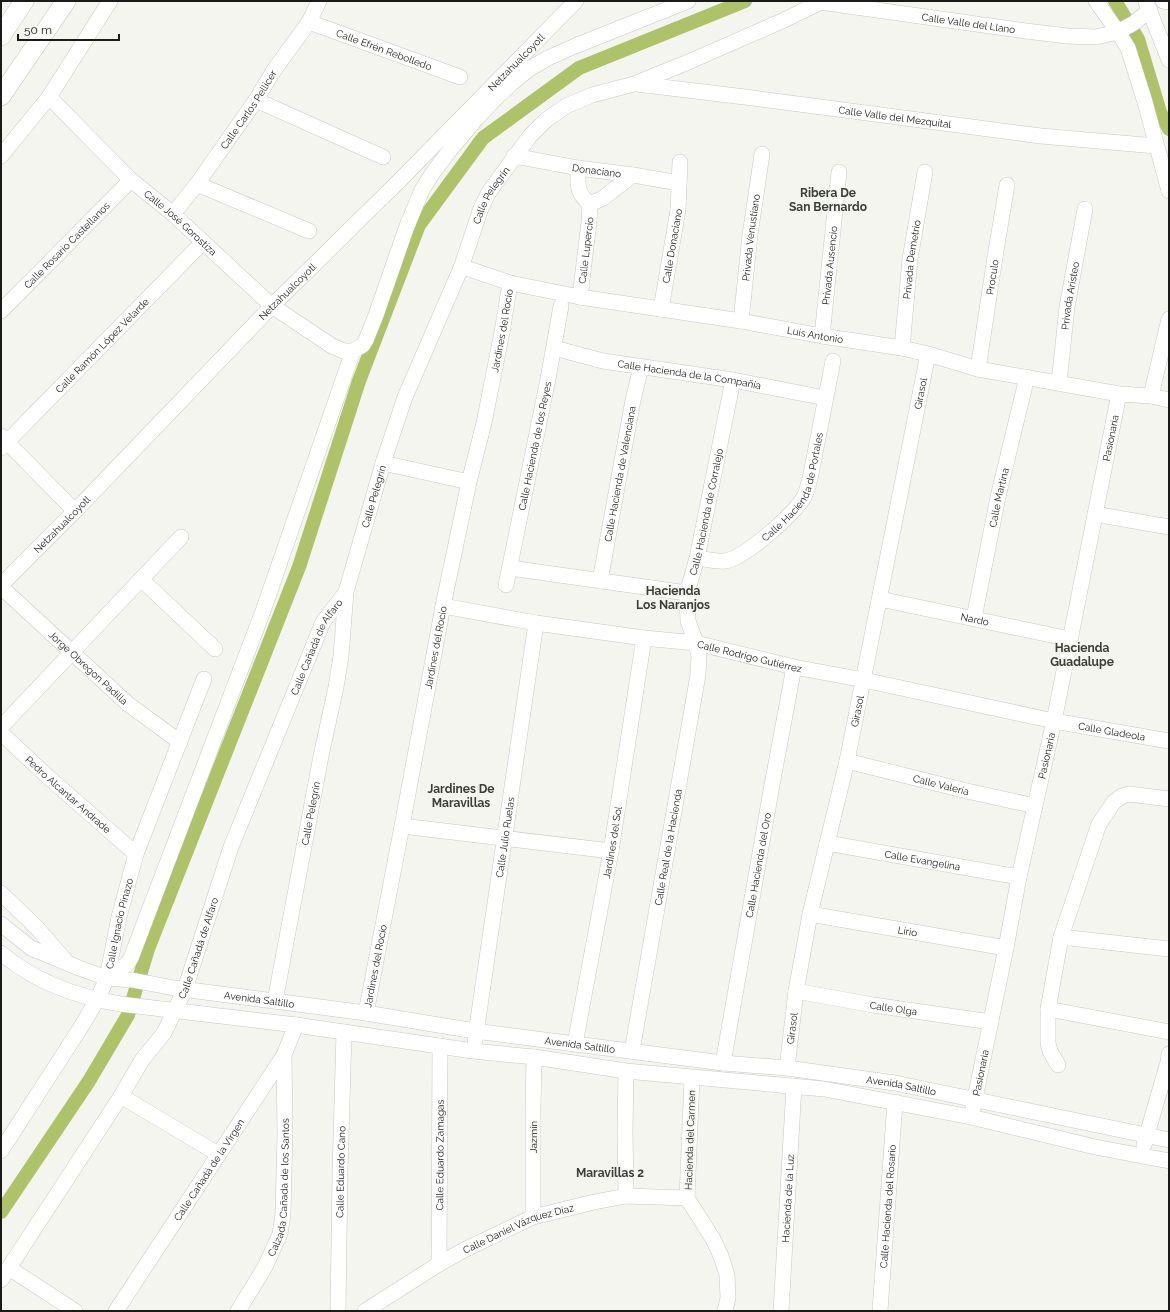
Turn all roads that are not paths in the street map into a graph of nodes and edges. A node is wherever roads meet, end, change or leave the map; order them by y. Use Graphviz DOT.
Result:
graph roads {
  1 [pos="24,1"];
  2 [pos="66,1"];
  3 [pos="110,1"];
  4 [pos="318,1"];
  5 [pos="576,1"];
  6 [pos="688,1"];
  7 [pos="1096,1"];
  8 [pos="1163,1"];
  9 [pos="821,2"];
  10 [pos="1169,2"];
  11 [pos="1148,6"];
  12 [pos="309,22"];
  13 [pos="1118,32"];
  14 [pos="1,36"];
  15 [pos="1169,60"];
  16 [pos="460,77"];
  17 [pos="634,84"];
  18 [pos="1,96"];
  19 [pos="48,98"];
  20 [pos="256,100"];
  21 [pos="1156,146"];
  22 [pos="762,154"];
  23 [pos="1,156"];
  24 [pos="514,156"];
  25 [pos="383,157"];
  26 [pos="680,162"];
  27 [pos="578,168"];
  28 [pos="839,172"];
  29 [pos="925,172"];
  30 [pos="633,175"];
  31 [pos="131,180"];
  32 [pos="679,183"];
  33 [pos="198,184"];
  34 [pos="1007,185"];
  35 [pos="1169,191"];
  36 [pos="590,204"];
  37 [pos="1084,209"];
  38 [pos="173,214"];
  39 [pos="309,231"];
  40 [pos="202,243"];
  41 [pos="461,268"];
  42 [pos="510,283"];
  43 [pos="580,298"];
  44 [pos="272,306"];
  45 [pos="561,306"];
  46 [pos="661,309"];
  47 [pos="1,311"];
  48 [pos="1169,320"];
  49 [pos="741,322"];
  50 [pos="822,336"];
  51 [pos="554,348"];
  52 [pos="902,348"];
  53 [pos="353,351"];
  54 [pos="928,354"];
  55 [pos="833,361"];
  56 [pos="641,367"];
  57 [pos="978,369"];
  58 [pos="1027,377"];
  59 [pos="733,380"];
  60 [pos="1059,383"];
  61 [pos="1119,394"];
  62 [pos="1151,396"];
  63 [pos="825,398"];
  64 [pos="1169,400"];
  65 [pos="3,442"];
  66 [pos="383,463"];
  67 [pos="469,482"];
  68 [pos="75,511"];
  69 [pos="1095,514"];
  70 [pos="1169,527"];
  71 [pos="181,537"];
  72 [pos="697,558"];
  73 [pos="510,568"];
  74 [pos="141,579"];
  75 [pos="600,581"];
  76 [pos="506,585"];
  77 [pos="1,586"];
  78 [pos="346,592"];
  79 [pos="687,593"];
  80 [pos="880,599"];
  81 [pos="443,606"];
  82 [pos="974,618"];
  83 [pos="536,624"];
  84 [pos="644,638"];
  85 [pos="1070,639"];
  86 [pos="696,643"];
  87 [pos="215,649"];
  88 [pos="71,652"];
  89 [pos="794,667"];
  90 [pos="204,678"];
  91 [pos="864,680"];
  92 [pos="1054,721"];
  93 [pos="1,727"];
  94 [pos="1,733"];
  95 [pos="1169,741"];
  96 [pos="180,742"];
  97 [pos="847,761"];
  98 [pos="1169,799"];
  99 [pos="1035,806"];
  100 [pos="402,826"];
  101 [pos="504,838"];
  102 [pos="827,842"];
  103 [pos="611,851"];
  104 [pos="136,854"];
  105 [pos="1019,877"];
  106 [pos="1,893"];
  107 [pos="810,914"];
  108 [pos="1,924"];
  109 [pos="1061,937"];
  110 [pos="1006,948"];
  111 [pos="1169,949"];
  112 [pos="2,957"];
  113 [pos="69,964"];
  114 [pos="107,978"];
  115 [pos="179,988"];
  116 [pos="796,991"];
  117 [pos="97,1000"];
  118 [pos="275,1001"];
  119 [pos="1048,1009"];
  120 [pos="168,1010"];
  121 [pos="366,1013"];
  122 [pos="991,1022"];
  123 [pos="296,1025"];
  124 [pos="476,1030"];
  125 [pos="344,1032"];
  126 [pos="1169,1032"];
  127 [pos="575,1044"];
  128 [pos="440,1046"];
  129 [pos="474,1051"];
  130 [pos="632,1051"];
  131 [pos="1169,1054"];
  132 [pos="284,1055"];
  133 [pos="534,1057"];
  134 [pos="723,1063"];
  135 [pos="1058,1064"];
  136 [pos="787,1068"];
  137 [pos="626,1071"];
  138 [pos="692,1078"];
  139 [pos="794,1086"];
  140 [pos="121,1096"];
  141 [pos="976,1099"];
  142 [pos="895,1102"];
  143 [pos="971,1117"];
  144 [pos="1147,1136"];
  145 [pos="1169,1140"];
  146 [pos="1,1151"];
  147 [pos="218,1154"];
  148 [pos="1140,1156"];
  149 [pos="1169,1161"];
  150 [pos="626,1196"];
  151 [pos="688,1198"];
  152 [pos="533,1217"];
  153 [pos="439,1264"];
  154 [pos="5,1274"];
  155 [pos="75,1311"];
  156 [pos="116,1311"];
  157 [pos="238,1311"];
  158 [pos="338,1311"];
  159 [pos="365,1311"];
  160 [pos="725,1311"];
  161 [pos="781,1311"];
  162 [pos="880,1311"];
  1 -- 14 [label="main road"];
  2 -- 18 [label="main road"];
  3 -- 19 [label="street"];
  4 -- 12 [label="street, Calle Carlos Pellicer"];
  5 -- 44 [label="street, Netzahualcoyotl"];
  6 -- 53 [label="street"];
  7 -- 13 [label="street"];
  8 -- 10 [label="street"];
  9 -- 13 [label="street, Calle Valle del Llano"];
  9 -- 17 [label="street"];
  11 -- 13 [label="street, Calle Valle del Llano"];
  11 -- 15 [label="street"];
  12 -- 16 [label="street, Calle Efrén Rebolledo"];
  12 -- 20 [label="street, Calle Carlos Pellicer"];
  13 -- 21 [label="street"];
  17 -- 21 [label="street, Calle Valle del Mezquital"];
  17 -- 24 [label="street, Calle Pelegrín"];
  19 -- 23 [label="street"];
  19 -- 31 [label="street, Calle José Gorostiza"];
  20 -- 25 [label="street"];
  20 -- 33 [label="street, Calle Carlos Pellicer"];
  21 -- 35 [label="street"];
  22 -- 49 [label="street, Privada Venustiano"];
  24 -- 27 [label="street, Donaciano"];
  24 -- 41 [label="street, Calle Pelegrín"];
  26 -- 32 [label="street, Calle Donaciano"];
  27 -- 30 [label="street, Donaciano"];
  27 -- 36 [label="street"];
  28 -- 50 [label="street, Privada Ausencio"];
  29 -- 52 [label="street, Privada Demetrio"];
  30 -- 32 [label="street, Donaciano"];
  30 -- 36 [label="street"];
  31 -- 38 [label="street, Calle José Gorostiza"];
  31 -- 47 [label="street, Calle Rosario Castellanos"];
  32 -- 46 [label="street, Calle Donaciano"];
  33 -- 38 [label="street, Calle Carlos Pellicer"];
  33 -- 39 [label="street"];
  34 -- 57 [label="street, Proculo"];
  36 -- 43 [label="street, Calle Lupercio"];
  37 -- 60 [label="street, Privada Aristeo"];
  38 -- 40 [label="street, Calle José Gorostiza"];
  40 -- 44 [label="street, Calle José Gorostiza"];
  40 -- 65 [label="street, Calle Ramón López Velarde"];
  41 -- 42 [label="street, Luis Antonio"];
  41 -- 66 [label="street, Calle Pelegrín"];
  42 -- 43 [label="street, Luis Antonio"];
  42 -- 67 [label="street, Jardines del Rocío"];
  43 -- 46 [label="street, Luis Antonio"];
  44 -- 53 [label="street, Calle José Gorostiza"];
  44 -- 68 [label="street, Netzahualcoyotl"];
  45 -- 51 [label="street, Calle Hacienda de los Reyes"];
  46 -- 49 [label="street, Luis Antonio"];
  48 -- 62 [label="street"];
  49 -- 50 [label="street, Luis Antonio"];
  50 -- 52 [label="street, Luis Antonio"];
  51 -- 56 [label="street, Calle Hacienda de la Compañía"];
  51 -- 73 [label="street, Calle Hacienda de los Reyes"];
  52 -- 54 [label="street, Luis Antonio"];
  53 -- 114 [label="street"];
  54 -- 57 [label="street, Luis Antonio"];
  54 -- 80 [label="street, Girasol"];
  55 -- 63 [label="street, Calle Hacienda de Portales"];
  56 -- 59 [label="street, Calle Hacienda de la Compañía"];
  56 -- 75 [label="street, Calle Hacienda de Valenciana"];
  57 -- 58 [label="street, Luis Antonio"];
  58 -- 60 [label="street, Luis Antonio"];
  58 -- 82 [label="street, Calle Martina"];
  59 -- 63 [label="street, Calle Hacienda de la Compañía"];
  59 -- 72 [label="street, Calle Hacienda de Corralejo"];
  60 -- 61 [label="street, Luis Antonio"];
  61 -- 62 [label="street, Luis Antonio"];
  61 -- 69 [label="street, Pasionaria"];
  62 -- 64 [label="street, Luis Antonio"];
  63 -- 72 [label="street, Calle Hacienda de Portales"];
  65 -- 68 [label="street"];
  66 -- 67 [label="street"];
  66 -- 78 [label="street, Calle Pelegrín"];
  67 -- 81 [label="street, Jardines del Rocío"];
  68 -- 77 [label="street, Netzahualcoyotl"];
  69 -- 70 [label="street"];
  69 -- 85 [label="street, Pasionaria"];
  71 -- 74 [label="street"];
  72 -- 79 [label="street, Calle Hacienda de Corralejo"];
  73 -- 75 [label="street"];
  73 -- 76 [label="street, Calle Hacienda de los Reyes"];
  74 -- 87 [label="street"];
  74 -- 88 [label="street"];
  75 -- 79 [label="street"];
  77 -- 88 [label="street, Jorge Obregon Padilla"];
  78 -- 115 [label="street, Calle Cañadá de Alfaro"];
  78 -- 118 [label="street, Calle Pelegrín"];
  79 -- 86 [label="street, Calle Hacienda de Corralejo"];
  80 -- 82 [label="street, Nardo"];
  80 -- 91 [label="street, Girasol"];
  81 -- 83 [label="street, Calle Rodrigo Gutiérrez"];
  81 -- 100 [label="street, Jardines del Rocío"];
  82 -- 85 [label="street, Nardo"];
  83 -- 84 [label="street, Calle Rodrigo Gutiérrez"];
  83 -- 101 [label="street, Calle Julio Ruelas"];
  84 -- 86 [label="street, Calle Rodrigo Gutiérrez"];
  84 -- 103 [label="street, Jardines del Sol"];
  85 -- 92 [label="street, Pasionaria"];
  86 -- 89 [label="street, Calle Rodrigo Gutiérrez"];
  86 -- 130 [label="street, Calle Real de la Hacienda"];
  88 -- 93 [label="street"];
  88 -- 96 [label="street, Jorge Obregon Padilla"];
  89 -- 91 [label="street, Calle Rodrigo Gutiérrez"];
  89 -- 134 [label="street, Calle Hacienda del Oro"];
  90 -- 96 [label="street, Calle Ignacio Pinazo"];
  91 -- 92 [label="street, Calle Rodrigo Gutiérrez"];
  91 -- 97 [label="street, Girasol"];
  92 -- 95 [label="street, Calle Gladeola"];
  92 -- 99 [label="street, Pasionaria"];
  94 -- 104 [label="street, Pedro Alcantar Andrade"];
  96 -- 104 [label="street, Calle Ignacio Pinazo"];
  97 -- 99 [label="street, Calle Valeria"];
  97 -- 102 [label="street, Girasol"];
  98 -- 109 [label="street"];
  99 -- 105 [label="street, Pasionaria"];
  100 -- 101 [label="street"];
  100 -- 121 [label="street, Jardines del Rocío"];
  101 -- 103 [label="street"];
  101 -- 124 [label="street, Calle Julio Ruelas"];
  102 -- 105 [label="street, Calle Evangelina"];
  102 -- 107 [label="street, Girasol"];
  103 -- 127 [label="street, Jardines del Sol"];
  104 -- 114 [label="street, Calle Ignacio Pinazo"];
  105 -- 110 [label="street, Pasionaria"];
  106 -- 113 [label="street"];
  107 -- 110 [label="street, Lirio"];
  107 -- 116 [label="street, Girasol"];
  108 -- 113 [label="street, Avenida Saltillo"];
  109 -- 111 [label="street"];
  109 -- 119 [label="street"];
  110 -- 122 [label="street, Pasionaria"];
  112 -- 117 [label="street, Avenida Saltillo"];
  113 -- 114 [label="street, Avenida Saltillo"];
  114 -- 115 [label="street, Avenida Saltillo"];
  114 -- 117 [label="street, Calle Ignacio Pinazo"];
  115 -- 118 [label="street, Avenida Saltillo"];
  115 -- 120 [label="street, Calle Cañadá de Alfaro"];
  116 -- 122 [label="street, Calle Olga"];
  116 -- 136 [label="street, Girasol"];
  117 -- 120 [label="street, Avenida Saltillo"];
  117 -- 146 [label="street, Calle Ignacio Pinazo"];
  118 -- 121 [label="street, Avenida Saltillo"];
  119 -- 126 [label="street"];
  119 -- 135 [label="street"];
  120 -- 123 [label="street, Avenida Saltillo"];
  120 -- 140 [label="street, Calle Cañadá de Alfaro"];
  121 -- 124 [label="street, Avenida Saltillo"];
  122 -- 141 [label="street, Pasionaria"];
  123 -- 125 [label="street, Avenida Saltillo"];
  123 -- 132 [label="street, Calle Cañadá de la Virgen"];
  124 -- 127 [label="street, Avenida Saltillo"];
  124 -- 129 [label="street, Calle Julio Ruelas"];
  125 -- 128 [label="street, Avenida Saltillo"];
  125 -- 158 [label="street, Calle Eduardo Cano"];
  127 -- 130 [label="street, Avenida Saltillo"];
  128 -- 129 [label="street, Avenida Saltillo"];
  128 -- 153 [label="street, Calle Eduardo Zamagas"];
  129 -- 133 [label="street, Avenida Saltillo"];
  130 -- 134 [label="street, Avenida Saltillo"];
  131 -- 144 [label="street"];
  132 -- 147 [label="street, Calle Cañadá de la Virgen"];
  132 -- 157 [label="street, Calzada Cañada de los Santos"];
  133 -- 137 [label="street, Avenida Saltillo"];
  133 -- 152 [label="street, Jazmín"];
  134 -- 136 [label="street, Avenida Saltillo"];
  136 -- 141 [label="street, Avenida Saltillo"];
  137 -- 138 [label="street, Avenida Saltillo"];
  137 -- 150 [label="street"];
  138 -- 139 [label="street, Avenida Saltillo"];
  138 -- 151 [label="street, Hacienda del Carmen"];
  139 -- 142 [label="street, Avenida Saltillo"];
  139 -- 161 [label="street, Hacienda de la Luz"];
  140 -- 147 [label="street"];
  140 -- 154 [label="street, Calle Cañadá de Alfaro"];
  141 -- 143 [label="street, Pasionaria"];
  141 -- 144 [label="street, Avenida Saltillo"];
  142 -- 143 [label="street, Avenida Saltillo"];
  142 -- 162 [label="street, Calle Hacienda del Rosario"];
  143 -- 148 [label="street, Avenida Saltillo"];
  144 -- 145 [label="street, Avenida Saltillo"];
  144 -- 148 [label="street"];
  147 -- 156 [label="street, Calle Cañadá de la Virgen"];
  148 -- 149 [label="street, Avenida Saltillo"];
  150 -- 151 [label="street, Calle Daniel Vázquez Díaz"];
  150 -- 152 [label="street, Calle Daniel Vázquez Díaz"];
  151 -- 160 [label="street, Hacienda del Carmen"];
  152 -- 153 [label="street, Calle Daniel Vázquez Díaz"];
  153 -- 159 [label="street, Calle Daniel Vázquez Díaz"];
  154 -- 155 [label="street"];
}
